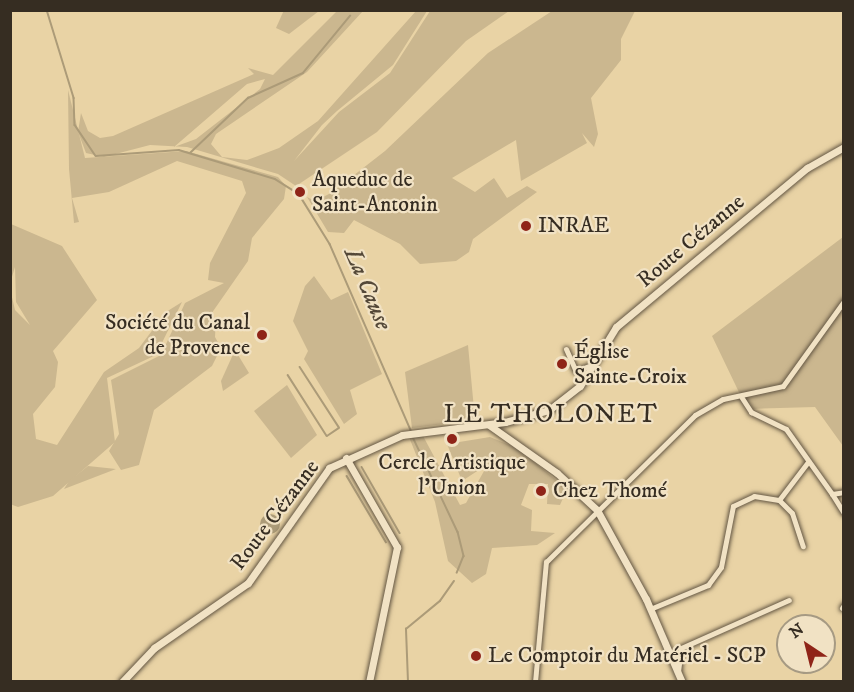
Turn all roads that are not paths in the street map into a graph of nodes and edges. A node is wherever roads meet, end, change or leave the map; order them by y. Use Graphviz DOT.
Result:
graph roads {
  1 [pos="843,147"];
  2 [pos="843,301"];
  3 [pos="566,349"];
  4 [pos="594,364"];
  5 [pos="742,398"];
  6 [pos="489,425"];
  7 [pos="346,458"];
  8 [pos="808,462"];
  9 [pos="843,492"];
  10 [pos="832,494"];
  11 [pos="779,500"];
  12 [pos="597,510"];
  13 [pos="843,513"];
  14 [pos="804,546"];
  15 [pos="789,600"];
  16 [pos="650,609"];
  17 [pos="678,672"];
  18 [pos="122,681"];
  19 [pos="369,681"];
  20 [pos="535,681"];
  21 [pos="682,681"];
  1 -- 4 [label="street, Route Cézanne"];
  2 -- 5 [label="street"];
  3 -- 4 [label="street"];
  4 -- 6 [label="street, Route Cézanne"];
  5 -- 8 [label="street"];
  5 -- 12 [label="street"];
  6 -- 7 [label="street, Route Cézanne"];
  6 -- 12 [label="street"];
  7 -- 18 [label="street, Route Cézanne"];
  7 -- 19 [label="street"];
  8 -- 10 [label="street"];
  8 -- 11 [label="street"];
  9 -- 10 [label="street"];
  10 -- 13 [label="street"];
  11 -- 14 [label="street"];
  11 -- 16 [label="street"];
  12 -- 16 [label="street"];
  12 -- 20 [label="street"];
  15 -- 17 [label="street"];
  16 -- 17 [label="street"];
  17 -- 21 [label="street"];
}
